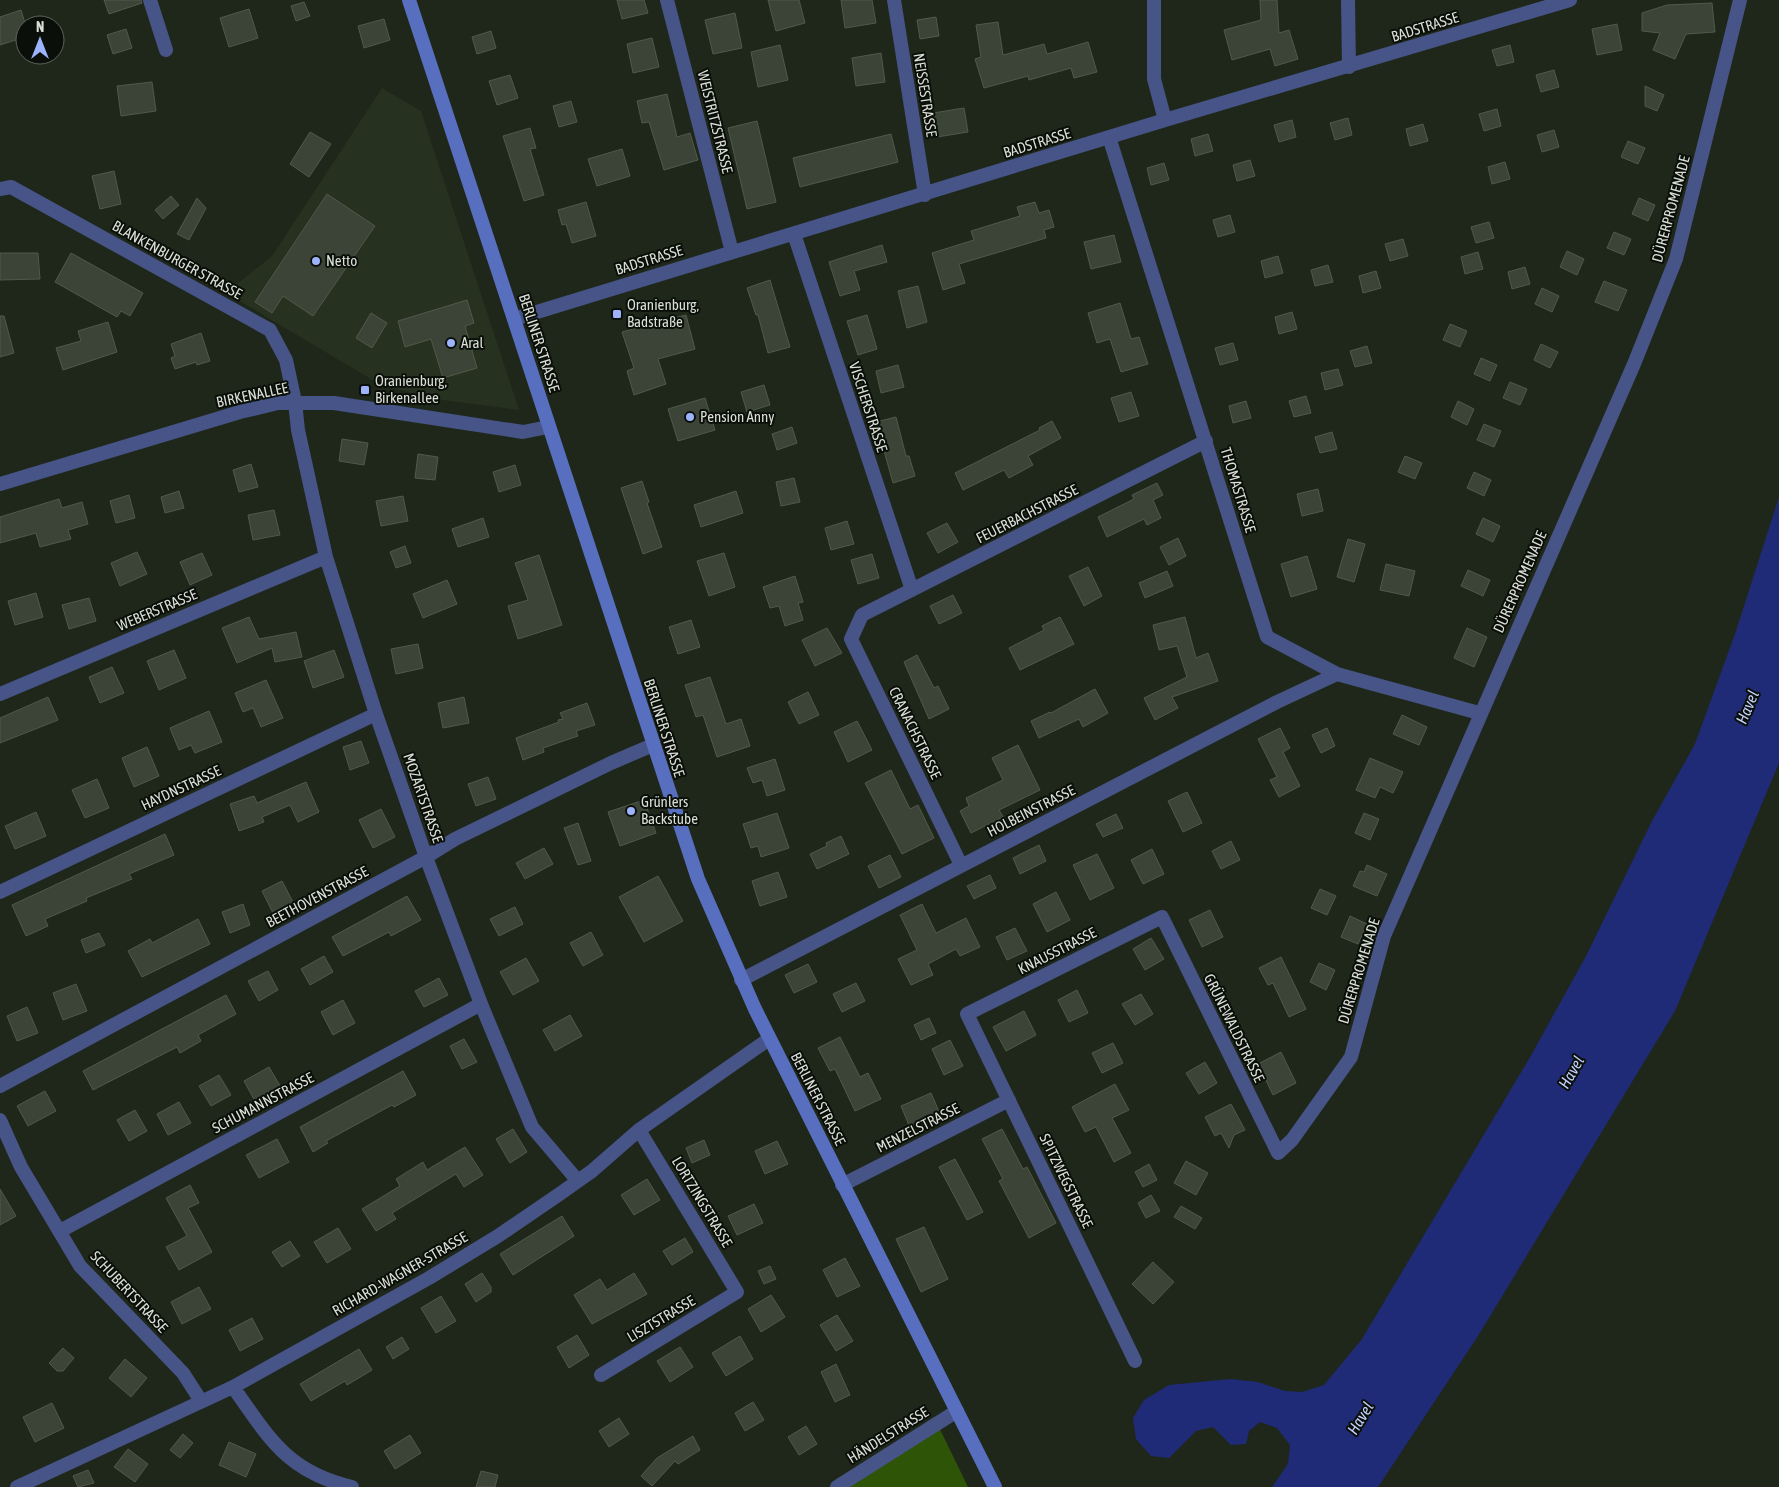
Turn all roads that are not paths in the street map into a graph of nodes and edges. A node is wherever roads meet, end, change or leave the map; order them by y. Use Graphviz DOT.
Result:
graph roads {
  1 [pos="150,0"];
  2 [pos="409,0"];
  3 [pos="667,0"];
  4 [pos="894,0"];
  5 [pos="1154,0"];
  6 [pos="1348,0"];
  7 [pos="1570,0"];
  8 [pos="1740,0"];
  9 [pos="1537,5"];
  10 [pos="166,50"];
  11 [pos="1349,67"];
  12 [pos="1165,120"];
  13 [pos="1109,137"];
  14 [pos="0,189"];
  15 [pos="924,195"];
  16 [pos="794,234"];
  17 [pos="732,252"];
  18 [pos="514,319"];
  19 [pos="295,402"];
  20 [pos="548,427"];
  21 [pos="1206,441"];
  22 [pos="0,484"];
  23 [pos="326,557"];
  24 [pos="912,590"];
  25 [pos="862,615"];
  26 [pos="1337,674"];
  27 [pos="0,694"];
  28 [pos="376,714"];
  29 [pos="1480,714"];
  30 [pos="653,746"];
  31 [pos="426,857"];
  32 [pos="961,865"];
  33 [pos="0,892"];
  34 [pos="1162,917"];
  35 [pos="741,980"];
  36 [pos="481,1004"];
  37 [pos="967,1014"];
  38 [pos="769,1039"];
  39 [pos="0,1086"];
  40 [pos="1009,1100"];
  41 [pos="0,1120"];
  42 [pos="639,1130"];
  43 [pos="1278,1153"];
  44 [pos="578,1181"];
  45 [pos="842,1185"];
  46 [pos="60,1231"];
  47 [pos="737,1292"];
  48 [pos="1135,1361"];
  49 [pos="601,1375"];
  50 [pos="233,1387"];
  51 [pos="201,1401"];
  52 [pos="957,1411"];
  53 [pos="845,1485"];
  54 [pos="21,1486"];
  55 [pos="352,1487"];
  56 [pos="995,1487"];
  1 -- 10 [label="street"];
  2 -- 18 [label="main road, BERLINER STRASSE"];
  3 -- 17 [label="street, WEISTRITZSTRASSE"];
  4 -- 15 [label="street, NEISSESTRASSE"];
  5 -- 12 [label="street"];
  6 -- 11 [label="street"];
  7 -- 9 [label="street, BADSTRASSE"];
  8 -- 29 [label="street, DÜRERPROMENADE"];
  9 -- 11 [label="street, BADSTRASSE"];
  11 -- 12 [label="street, BADSTRASSE"];
  12 -- 13 [label="street, BADSTRASSE"];
  13 -- 15 [label="street, BADSTRASSE"];
  13 -- 21 [label="street, THOMASTRASSE"];
  14 -- 19 [label="street, BLANKENBURGER STRASSE"];
  15 -- 16 [label="street, BADSTRASSE"];
  16 -- 17 [label="street, BADSTRASSE"];
  16 -- 24 [label="street, VISCHERSTRASSE"];
  17 -- 18 [label="street, BADSTRASSE"];
  18 -- 20 [label="main road, BERLINER STRASSE"];
  19 -- 20 [label="street, BIRKENALLEE"];
  19 -- 22 [label="street, BIRKENALLEE"];
  19 -- 23 [label="street, MOZARTSTRASSE"];
  20 -- 30 [label="main road, BERLINER STRASSE"];
  21 -- 24 [label="street, FEUERBACHSTRASSE"];
  21 -- 26 [label="street, THOMASTRASSE"];
  23 -- 27 [label="street, WEBERSTRASSE"];
  23 -- 28 [label="street, MOZARTSTRASSE"];
  24 -- 25 [label="street, FEUERBACHSTRASSE"];
  25 -- 32 [label="street, CRANACHSTRASSE"];
  26 -- 29 [label="street, THOMASTRASSE"];
  26 -- 32 [label="street, HOLBEINSTRASSE"];
  28 -- 31 [label="street, MOZARTSTRASSE"];
  28 -- 33 [label="street, HAYDNSTRASSE"];
  29 -- 43 [label="street, DÜRERPROMENADE"];
  30 -- 31 [label="street, BEETHOVENSTRASSE"];
  30 -- 35 [label="main road, BERLINER STRASSE"];
  31 -- 36 [label="street, MOZARTSTRASSE"];
  31 -- 39 [label="street, BEETHOVENSTRASSE"];
  32 -- 35 [label="street, HOLBEINSTRASSE"];
  34 -- 37 [label="street, KNAUSSTRASSE"];
  34 -- 43 [label="street, GRÜNEWALDSTRASSE"];
  35 -- 38 [label="main road, BERLINER STRASSE"];
  36 -- 44 [label="street, MOZARTSTRASSE"];
  36 -- 46 [label="street, SCHUMANNSTRASSE"];
  37 -- 40 [label="street, SPITZWEGSTRASSE"];
  38 -- 42 [label="street, RICHARD-WAGNER-STRASSE"];
  38 -- 45 [label="main road, BERLINER STRASSE"];
  40 -- 45 [label="street, MENZELSTRASSE"];
  40 -- 48 [label="street, SPITZWEGSTRASSE"];
  41 -- 46 [label="street, SCHUBERTSTRASSE"];
  42 -- 44 [label="street, RICHARD-WAGNER-STRASSE"];
  42 -- 47 [label="street, LORTZINGSTRASSE"];
  44 -- 50 [label="street, RICHARD-WAGNER-STRASSE"];
  45 -- 52 [label="main road, BERLINER STRASSE"];
  46 -- 51 [label="street, SCHUBERTSTRASSE"];
  47 -- 49 [label="street, LISZTSTRASSE"];
  50 -- 51 [label="street, RICHARD-WAGNER-STRASSE"];
  50 -- 55 [label="street"];
  51 -- 54 [label="street, RICHARD-WAGNER-STRASSE"];
  52 -- 53 [label="street, HÄNDELSTRASSE"];
  52 -- 56 [label="main road, BERLINER STRASSE"];
}
